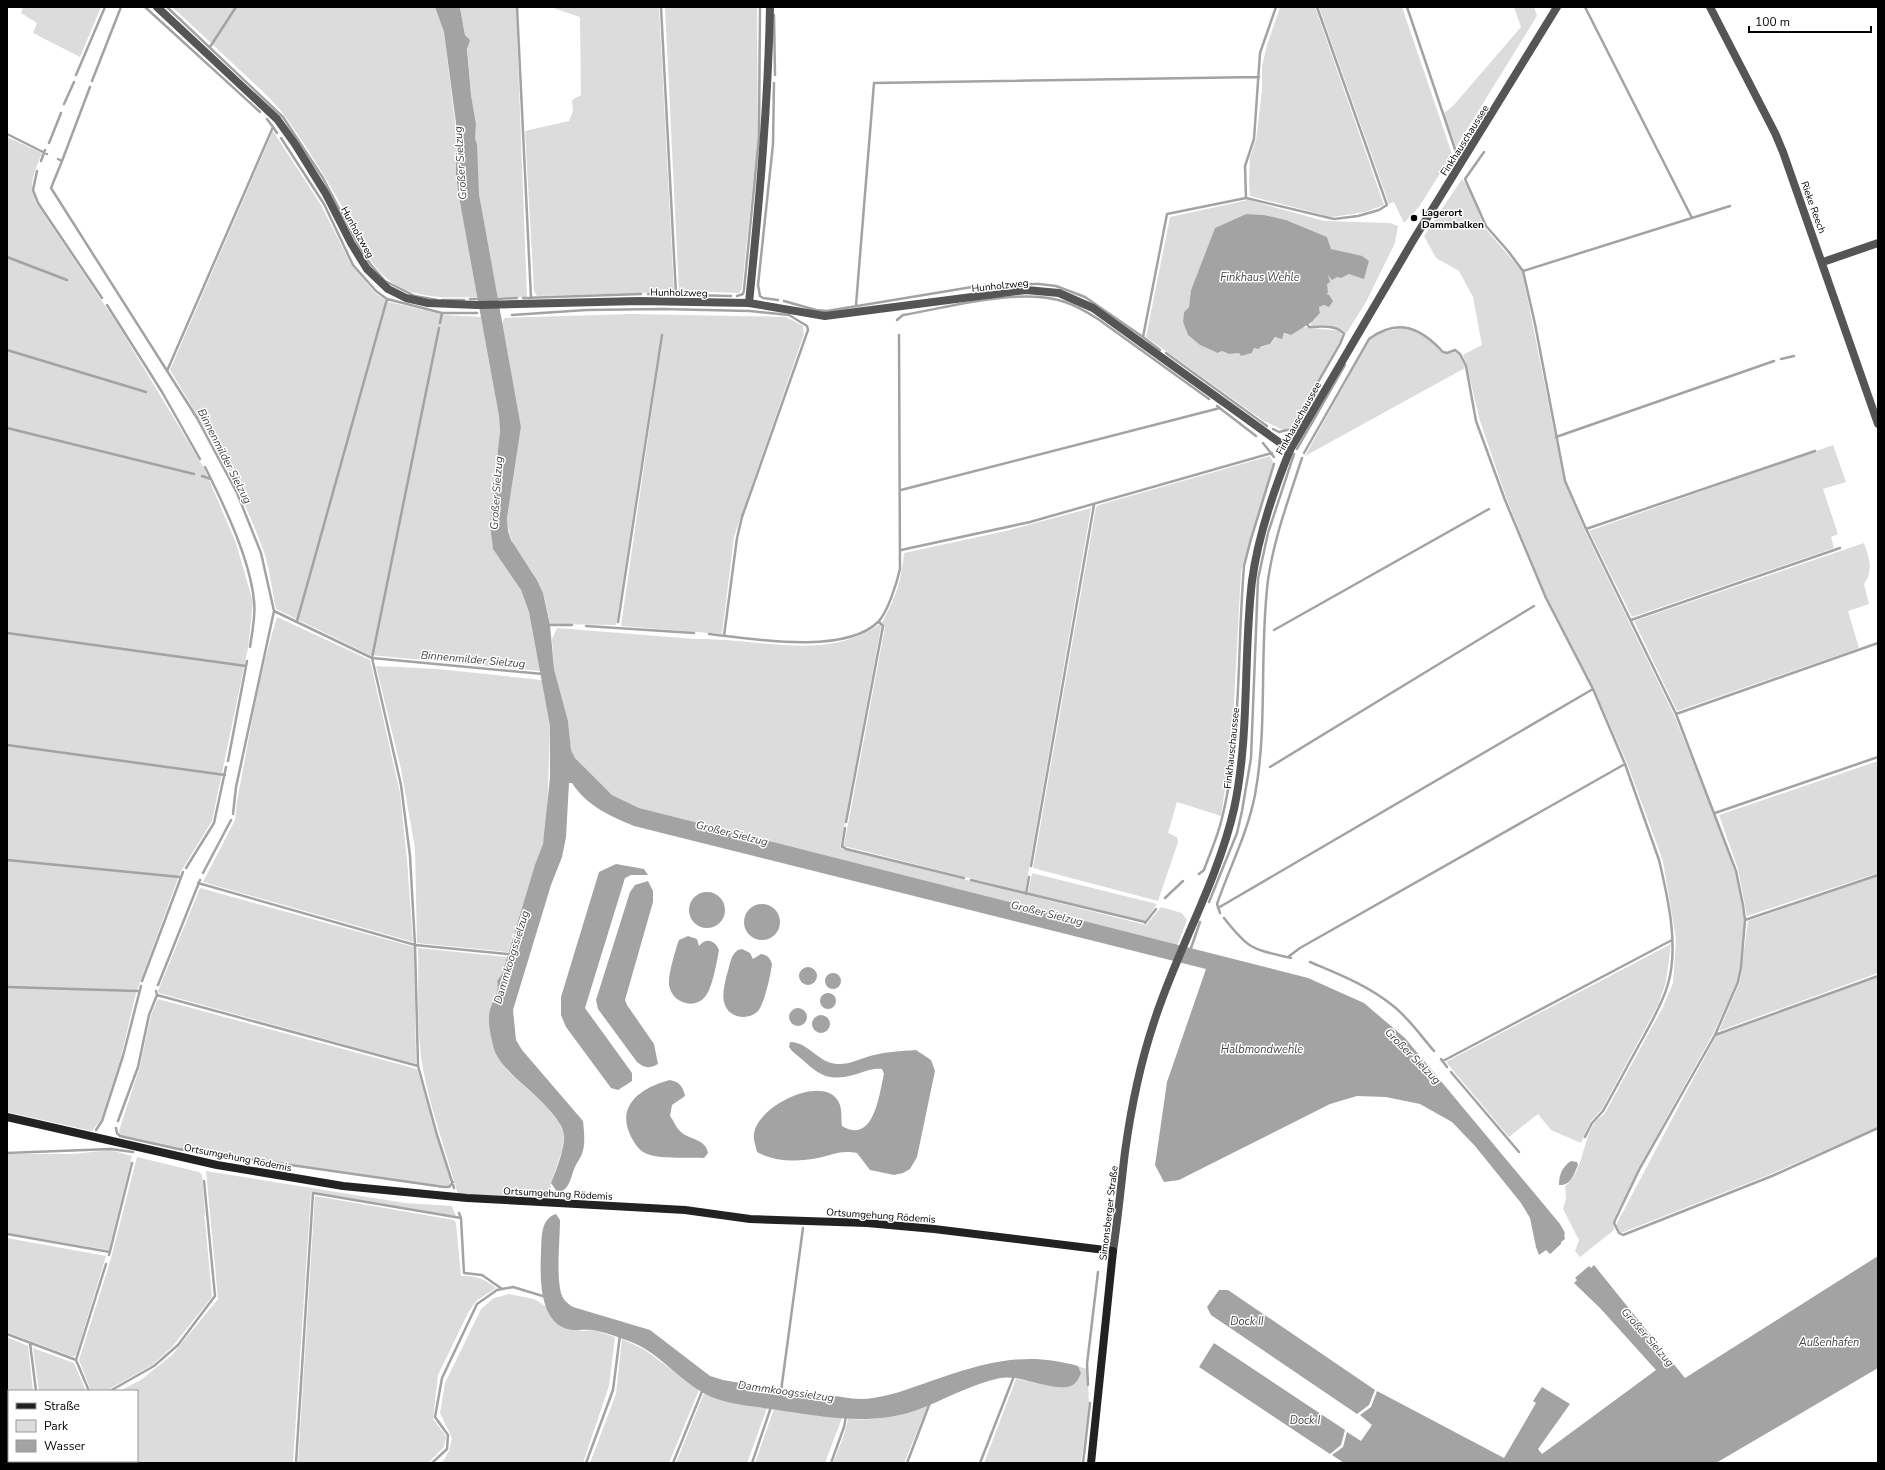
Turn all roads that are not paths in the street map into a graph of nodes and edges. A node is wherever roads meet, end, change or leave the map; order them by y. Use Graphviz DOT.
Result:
graph roads {
  1 [pos="157,7"];
  2 [pos="770,7"];
  3 [pos="1557,7"];
  4 [pos="1710,7"];
  5 [pos="1878,243"];
  6 [pos="1823,262"];
  7 [pos="749,303"];
  8 [pos="1878,424"];
  9 [pos="1290,450"];
  10 [pos="1173,971"];
  11 [pos="7,1117"];
  12 [pos="1113,1251"];
  13 [pos="1091,1463"];
  1 -- 7 [label="street, Hunholzweg"];
  2 -- 7 [label="street"];
  3 -- 9 [label="street, Finkhauschaussee"];
  4 -- 6 [label="street, Rieke Reech"];
  5 -- 6 [label="street"];
  6 -- 8 [label="street, Rieke Reech"];
  7 -- 9 [label="street, Hunholzweg"];
  9 -- 10 [label="street, Finkhauschaussee"];
  10 -- 12 [label="street, Simonsberger Straße"];
  11 -- 12 [label="main road, Ortsumgehung Rödemis"];
  12 -- 13 [label="main road, Simonsberger Straße"];
}
